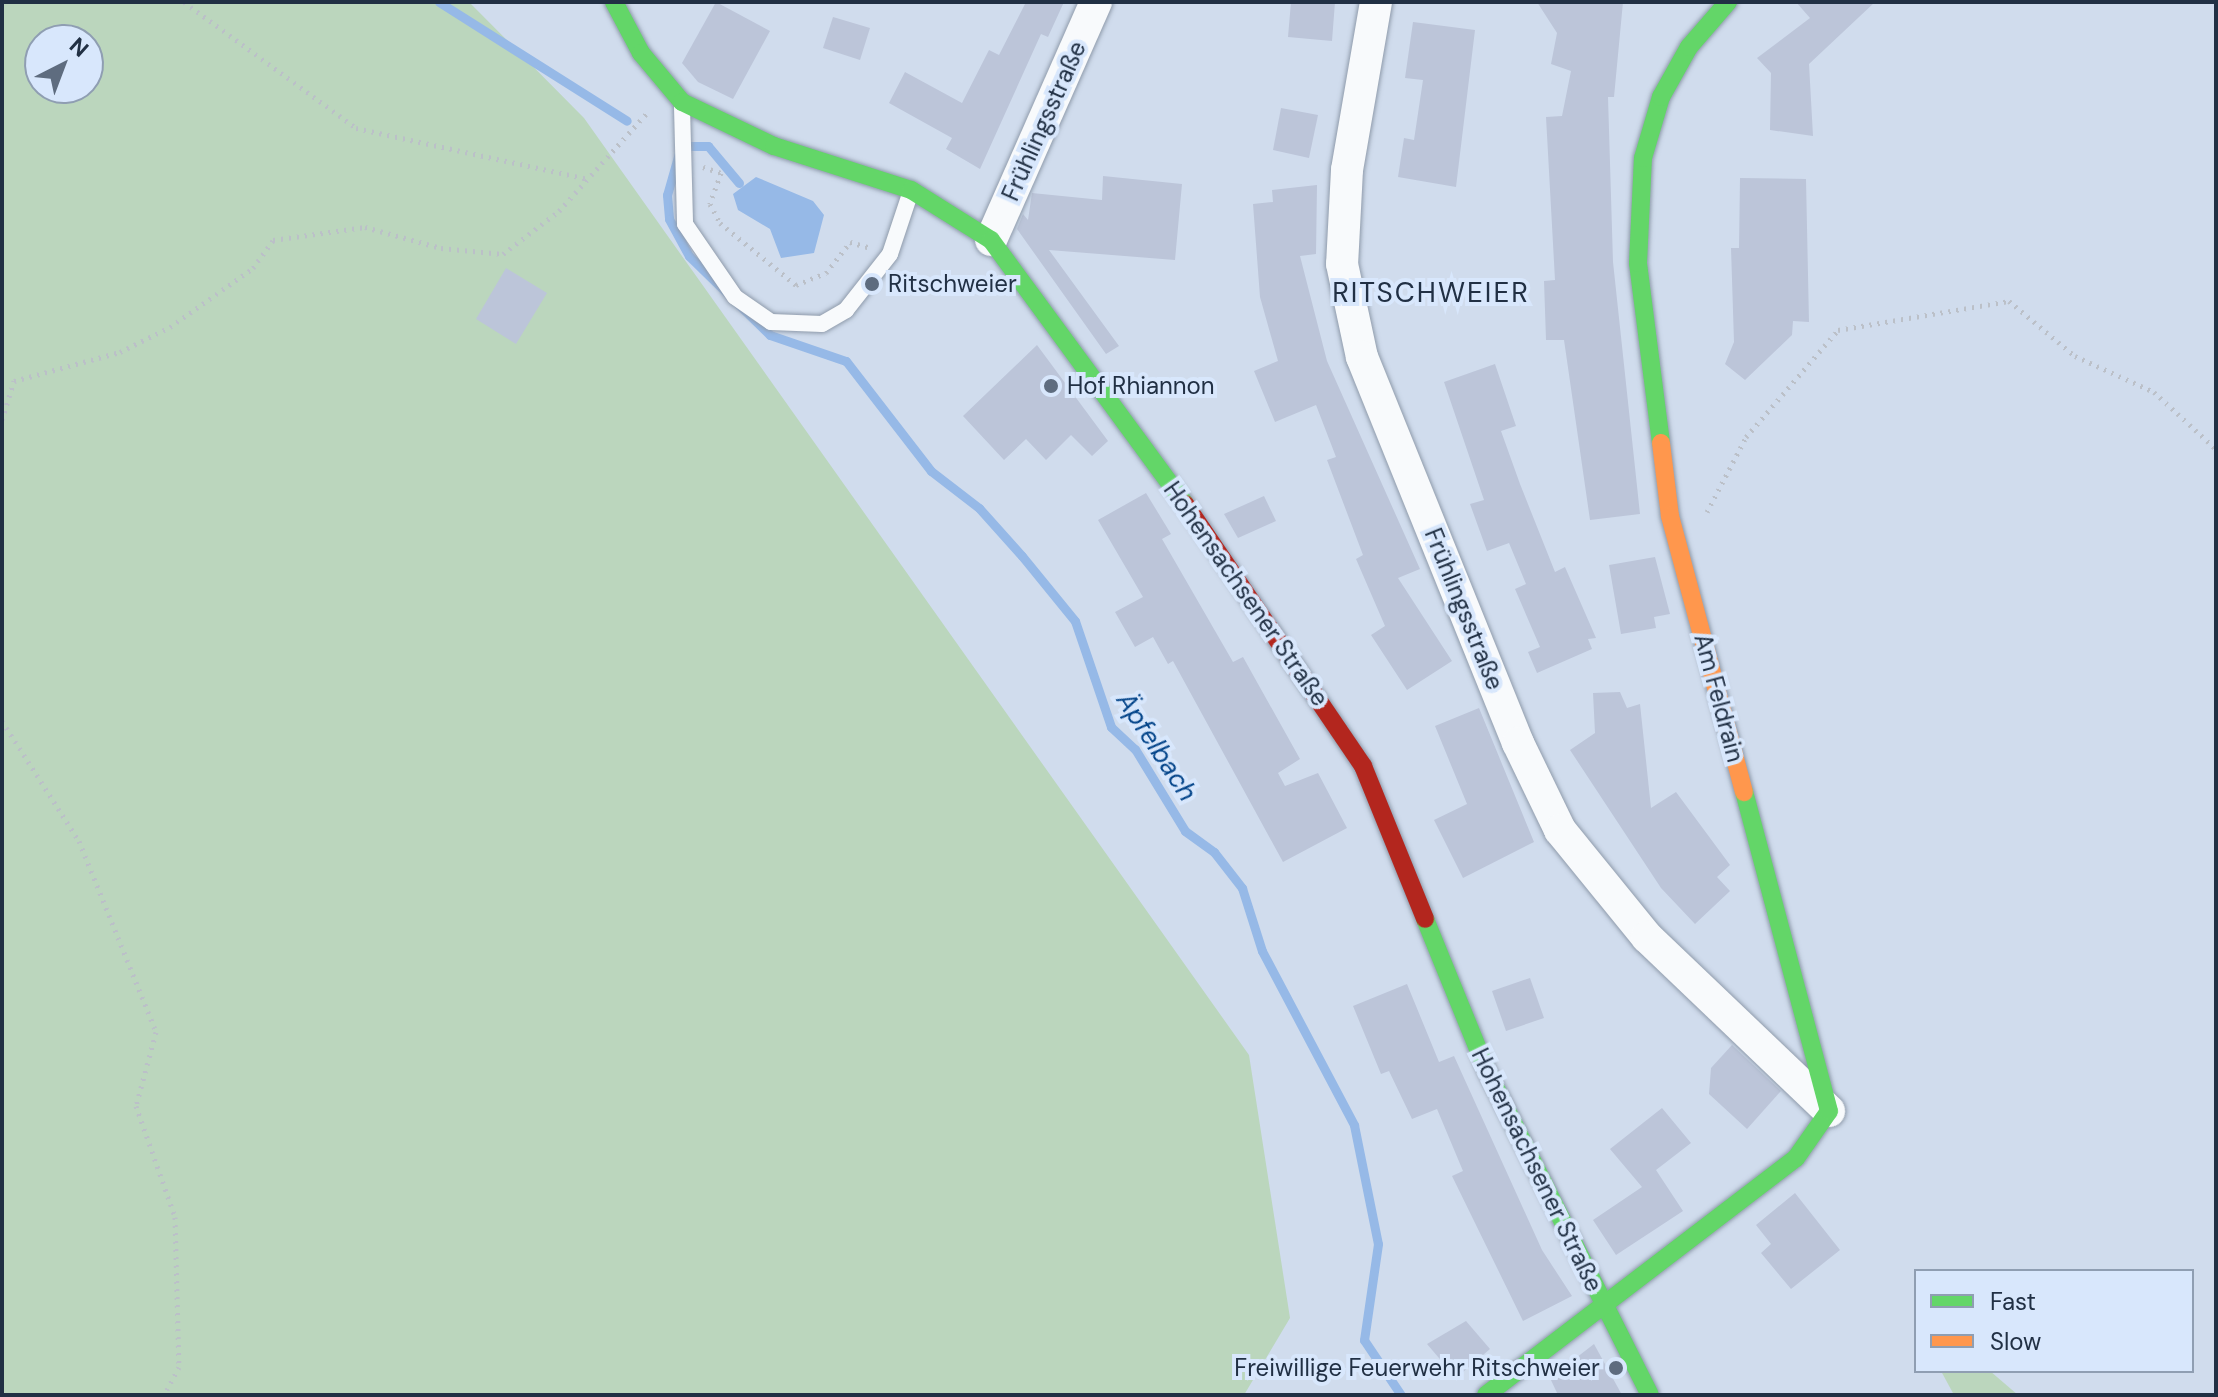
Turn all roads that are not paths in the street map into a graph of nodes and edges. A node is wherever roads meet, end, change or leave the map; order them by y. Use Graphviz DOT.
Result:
graph roads {
  1 [pos="614,2"];
  2 [pos="1096,2"];
  3 [pos="1376,2"];
  4 [pos="1728,2"];
  5 [pos="682,102"];
  6 [pos="910,195"];
  7 [pos="991,240"];
  8 [pos="1829,1111"];
  9 [pos="1603,1307"];
  10 [pos="1486,1395"];
  11 [pos="1650,1395"];
  1 -- 5 [label="street, Hohensachsener Straße"];
  2 -- 7 [label="street, Frühlingsstraße"];
  3 -- 8 [label="street, Frühlingsstraße"];
  4 -- 8 [label="street, Am Feldrain"];
  5 -- 6 [label="street, Hohensachsener Straße"];
  5 -- 6 [label="lane"];
  6 -- 7 [label="street, Hohensachsener Straße"];
  7 -- 9 [label="street, Hohensachsener Straße"];
  8 -- 9 [label="street"];
  9 -- 10 [label="street"];
  9 -- 11 [label="street, Hohensachsener Straße"];
}
